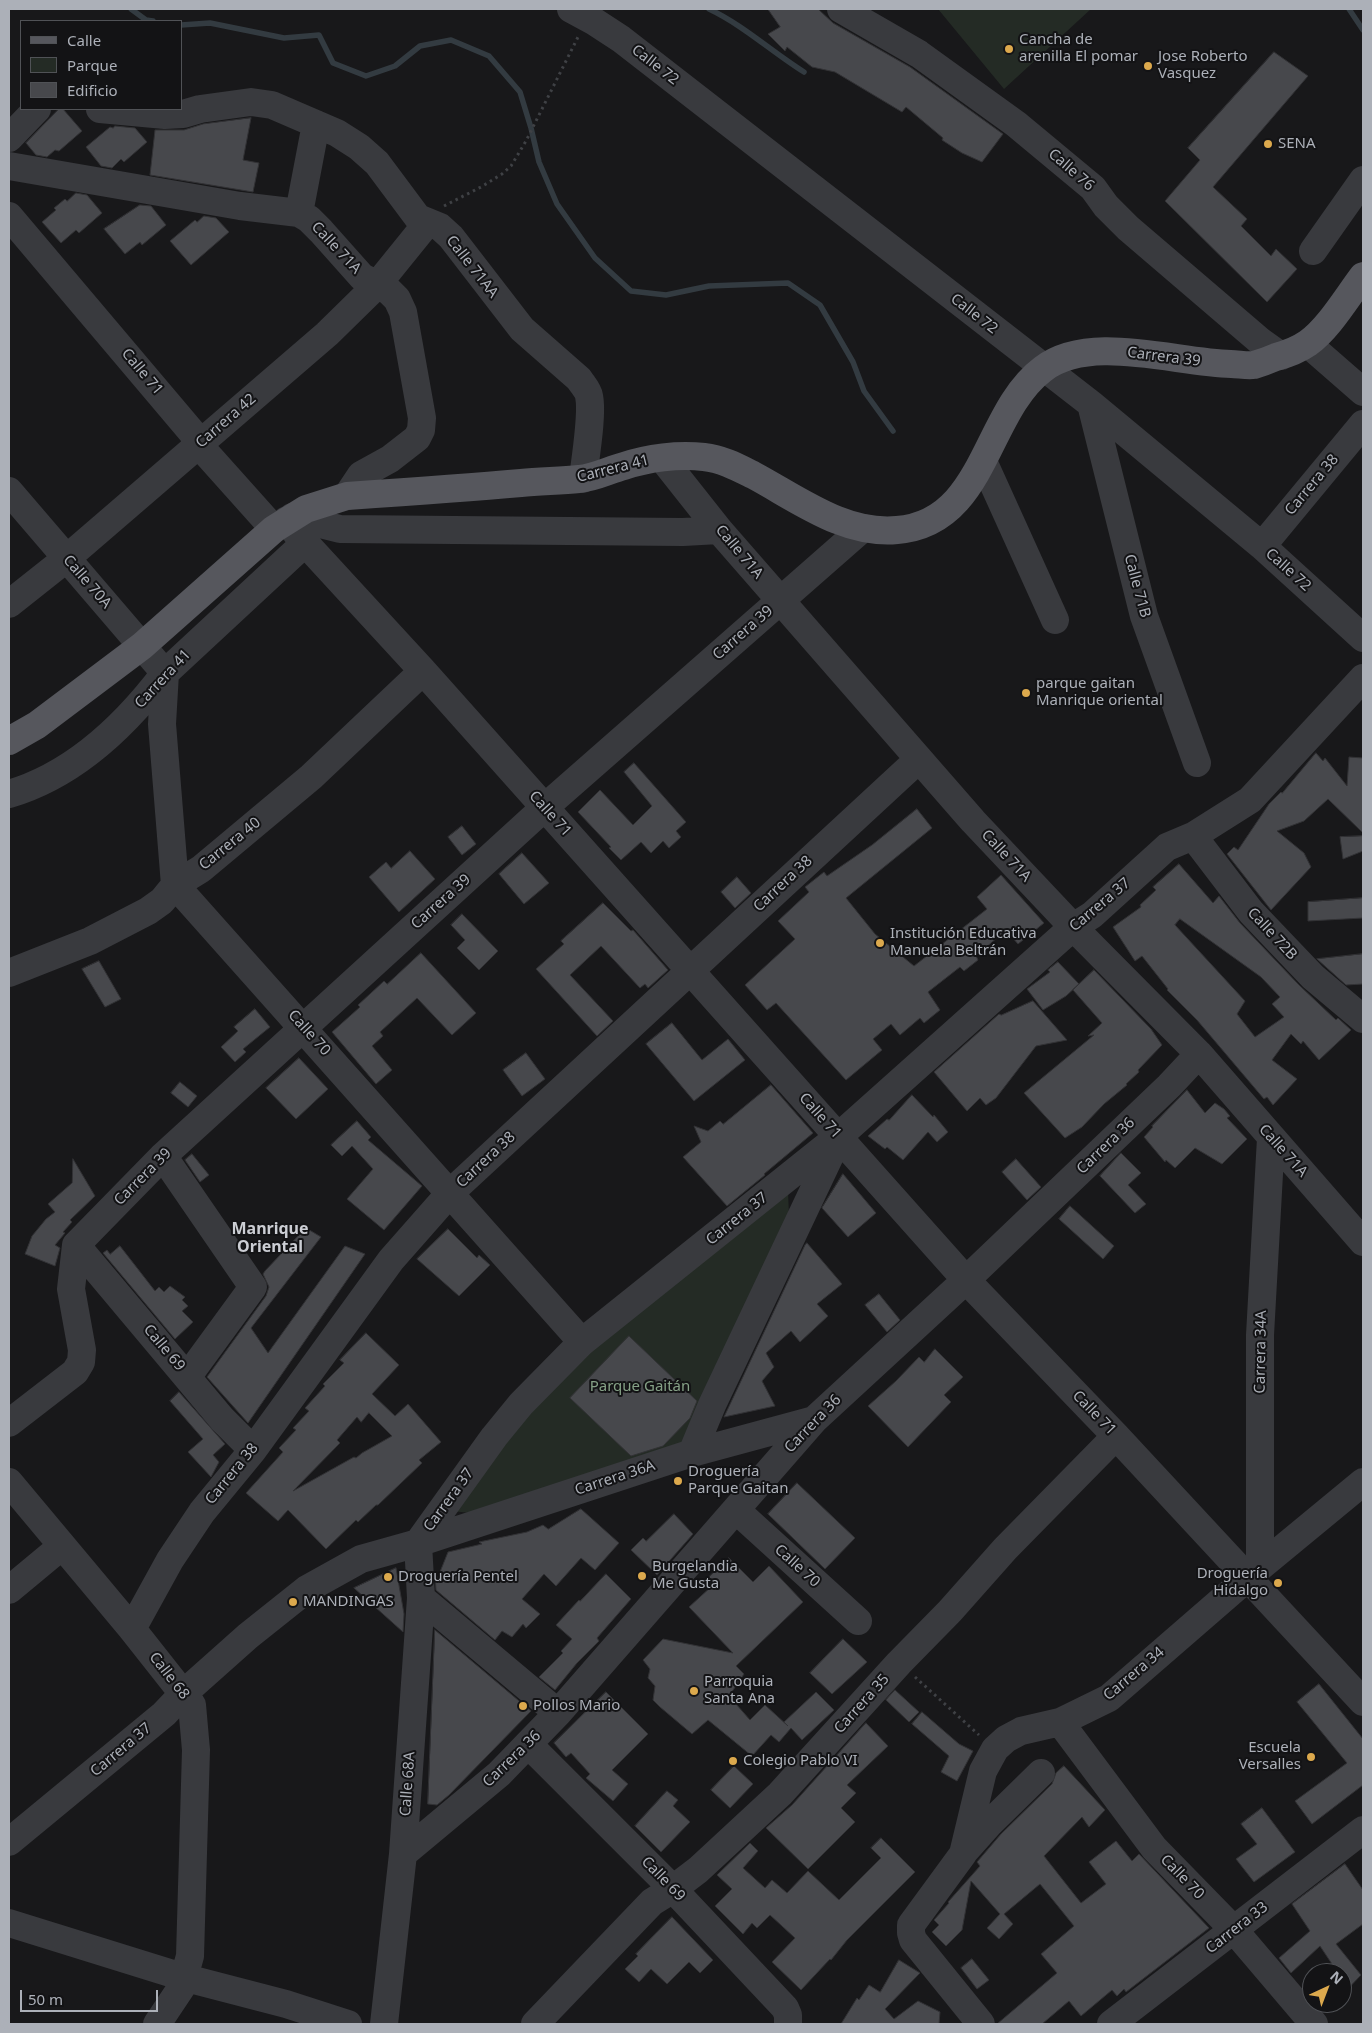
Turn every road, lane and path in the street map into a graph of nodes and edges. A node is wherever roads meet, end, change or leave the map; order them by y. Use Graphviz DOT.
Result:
graph roads {
  1 [pos="841,9"];
  2 [pos="871,16"];
  3 [pos="576,20"];
  4 [pos="36,110"];
  5 [pos="111,110"];
  6 [pos="316,124"];
  7 [pos="9,138"];
  8 [pos="9,166"];
  9 [pos="1363,180"];
  10 [pos="299,214"];
  11 [pos="9,216"];
  12 [pos="428,222"];
  13 [pos="1313,251"];
  14 [pos="1363,276"];
  15 [pos="377,285"];
  16 [pos="1308,344"];
  17 [pos="1281,356"];
  18 [pos="1044,368"];
  19 [pos="1363,392"];
  20 [pos="1091,404"];
  21 [pos="1363,424"];
  22 [pos="201,443"];
  23 [pos="662,458"];
  24 [pos="983,461"];
  25 [pos="583,479"];
  26 [pos="9,491"];
  27 [pos="347,496"];
  28 [pos="284,522"];
  29 [pos="863,528"];
  30 [pos="719,530"];
  31 [pos="305,543"];
  32 [pos="1262,546"];
  33 [pos="67,558"];
  34 [pos="780,601"];
  35 [pos="9,604"];
  36 [pos="1055,620"];
  37 [pos="1363,638"];
  38 [pos="142,646"];
  39 [pos="423,671"];
  40 [pos="165,673"];
  41 [pos="1363,678"];
  42 [pos="9,741"];
  43 [pos="919,759"];
  44 [pos="1197,763"];
  45 [pos="9,794"];
  46 [pos="544,808"];
  47 [pos="1194,836"];
  48 [pos="175,885"];
  49 [pos="1073,927"];
  50 [pos="689,970"];
  51 [pos="9,973"];
  52 [pos="1363,1019"];
  53 [pos="304,1027"];
  54 [pos="1198,1054"];
  55 [pos="838,1137"];
  56 [pos="1272,1138"];
  57 [pos="163,1156"];
  58 [pos="450,1192"];
  59 [pos="1363,1242"];
  60 [pos="76,1245"];
  61 [pos="966,1280"];
  62 [pos="582,1342"];
  63 [pos="188,1376"];
  64 [pos="814,1420"];
  65 [pos="9,1423"];
  66 [pos="1116,1436"];
  67 [pos="253,1450"];
  68 [pos="692,1453"];
  69 [pos="9,1482"];
  70 [pos="1363,1482"];
  71 [pos="736,1510"];
  72 [pos="418,1543"];
  73 [pos="62,1546"];
  74 [pos="1254,1572"];
  75 [pos="9,1590"];
  76 [pos="421,1598"];
  77 [pos="858,1621"];
  78 [pos="132,1629"];
  79 [pos="899,1663"];
  80 [pos="184,1692"];
  81 [pos="1363,1702"];
  82 [pos="558,1714"];
  83 [pos="1060,1722"];
  84 [pos="528,1744"];
  85 [pos="994,1749"];
  86 [pos="1041,1773"];
  87 [pos="1363,1830"];
  88 [pos="9,1842"];
  89 [pos="403,1854"];
  90 [pos="963,1854"];
  91 [pos="673,1889"];
  92 [pos="9,1923"];
  93 [pos="1234,1930"];
  94 [pos="186,1978"];
  95 [pos="793,2021"];
  96 [pos="157,2024"];
  97 [pos="348,2024"];
  98 [pos="384,2024"];
  99 [pos="535,2024"];
  100 [pos="981,2024"];
  101 [pos="1111,2024"];
  102 [pos="1314,2024"];
  1 -- 2 [label="street, Calle 76"];
  2 -- 17 [label="street, Calle 76"];
  3 -- 12 [label="path"];
  3 -- 18 [label="street, Calle 72"];
  4 -- 7 [label="street"];
  5 -- 6 [label="street, Calle 71AA"];
  6 -- 10 [label="street"];
  6 -- 12 [label="street, Calle 71AA"];
  8 -- 10 [label="street, Calle 71A"];
  9 -- 13 [label="street"];
  10 -- 15 [label="street, Calle 71A"];
  11 -- 22 [label="street, Calle 71"];
  12 -- 15 [label="street, Carrera 42"];
  12 -- 25 [label="street, Calle 71AA"];
  14 -- 16 [label="main road, Carrera 39"];
  15 -- 22 [label="street, Carrera 42"];
  15 -- 27 [label="street, Calle 71A"];
  16 -- 17 [label="main road, Carrera 39"];
  16 -- 19 [label="street"];
  17 -- 18 [label="main road, Carrera 39"];
  18 -- 20 [label="street, Calle 72"];
  18 -- 24 [label="main road, Carrera 39"];
  20 -- 32 [label="street, Calle 72"];
  20 -- 44 [label="street, Calle 71B"];
  21 -- 32 [label="street, Carrera 38"];
  22 -- 28 [label="street, Calle 71"];
  22 -- 33 [label="street, Carrera 42"];
  23 -- 25 [label="main road, Carrera 41"];
  23 -- 29 [label="main road, Carrera 41"];
  23 -- 30 [label="street, Calle 71A"];
  24 -- 29 [label="main road, Carrera 39"];
  24 -- 36 [label="street"];
  25 -- 27 [label="main road, Carrera 41"];
  26 -- 33 [label="street, Calle 70A"];
  27 -- 28 [label="main road, Carrera 41"];
  28 -- 30 [label="street"];
  28 -- 31 [label="street, Calle 71"];
  28 -- 38 [label="main road, Carrera 41"];
  29 -- 34 [label="street, Carrera 39"];
  30 -- 34 [label="street, Calle 71A"];
  31 -- 39 [label="street, Calle 71"];
  31 -- 40 [label="street, Carrera 41"];
  32 -- 37 [label="street, Calle 72"];
  33 -- 35 [label="street, Carrera 42"];
  33 -- 38 [label="street, Calle 70A"];
  34 -- 43 [label="street, Calle 71A"];
  34 -- 46 [label="street, Carrera 39"];
  38 -- 40 [label="street, Calle 70A"];
  38 -- 42 [label="main road, Carrera 41"];
  39 -- 46 [label="street, Calle 71"];
  39 -- 48 [label="street, Carrera 40"];
  40 -- 45 [label="street, Carrera 41"];
  40 -- 48 [label="street"];
  41 -- 47 [label="street, Carrera 37"];
  43 -- 49 [label="street, Calle 71A"];
  43 -- 50 [label="street, Carrera 38"];
  46 -- 50 [label="street, Calle 71"];
  46 -- 53 [label="street, Carrera 39"];
  47 -- 49 [label="street, Carrera 37"];
  47 -- 52 [label="street, Calle 72B"];
  48 -- 51 [label="street, Carrera 40"];
  48 -- 53 [label="street, Calle 70"];
  49 -- 54 [label="street, Calle 71A"];
  49 -- 55 [label="street, Carrera 37"];
  50 -- 55 [label="street, Calle 71"];
  50 -- 58 [label="street, Carrera 38"];
  53 -- 57 [label="street, Carrera 39"];
  53 -- 58 [label="street, Calle 70"];
  54 -- 56 [label="street, Calle 71A"];
  54 -- 61 [label="street, Carrera 36"];
  55 -- 61 [label="street, Calle 71"];
  55 -- 62 [label="street, Carrera 37"];
  55 -- 68 [label="street, Carrera 37"];
  56 -- 59 [label="street, Calle 71A"];
  56 -- 74 [label="street, Carrera 34A"];
  57 -- 60 [label="street, Carrera 39"];
  57 -- 63 [label="street"];
  58 -- 62 [label="street, Calle 70"];
  58 -- 67 [label="street, Carrera 38"];
  60 -- 63 [label="street, Calle 69"];
  60 -- 65 [label="street"];
  61 -- 64 [label="street, Carrera 36"];
  61 -- 66 [label="street, Calle 71"];
  62 -- 72 [label="street, Carrera 37"];
  63 -- 67 [label="street, Calle 69"];
  64 -- 68 [label="street, Carrera 36A"];
  64 -- 71 [label="street, Carrera 36"];
  66 -- 74 [label="street, Calle 71"];
  66 -- 79 [label="street, Carrera 35"];
  67 -- 78 [label="street, Carrera 38"];
  68 -- 72 [label="street, Carrera 36A"];
  69 -- 73 [label="street, Calle 68"];
  70 -- 74 [label="street, Carrera 34"];
  71 -- 77 [label="street, Calle 70"];
  71 -- 82 [label="street, Carrera 36"];
  72 -- 76 [label="street, Calle 68A"];
  72 -- 80 [label="street, Carrera 37"];
  73 -- 75 [label="street"];
  73 -- 78 [label="street, Calle 68"];
  74 -- 81 [label="street, Calle 71"];
  74 -- 83 [label="street, Carrera 34"];
  76 -- 82 [label="street"];
  76 -- 89 [label="street, Calle 68A"];
  78 -- 80 [label="street, Calle 68"];
  79 -- 85 [label="path"];
  79 -- 91 [label="street, Carrera 35"];
  80 -- 88 [label="street, Carrera 37"];
  80 -- 94 [label="street, Calle 68"];
  82 -- 84 [label="street, Carrera 36"];
  83 -- 85 [label="street, Carrera 34"];
  83 -- 93 [label="street, Calle 70"];
  84 -- 89 [label="street, Carrera 36"];
  84 -- 91 [label="street, Calle 69"];
  85 -- 90 [label="street, Carrera 34"];
  86 -- 90 [label="street"];
  87 -- 93 [label="street, Carrera 33"];
  89 -- 98 [label="street, Calle 68A"];
  90 -- 100 [label="street, Carrera 34"];
  91 -- 95 [label="street, Calle 69"];
  91 -- 99 [label="street, Carrera 35"];
  92 -- 94 [label="street"];
  93 -- 101 [label="street, Carrera 33"];
  93 -- 102 [label="street, Calle 70"];
  94 -- 96 [label="street"];
  94 -- 97 [label="street"];
}
